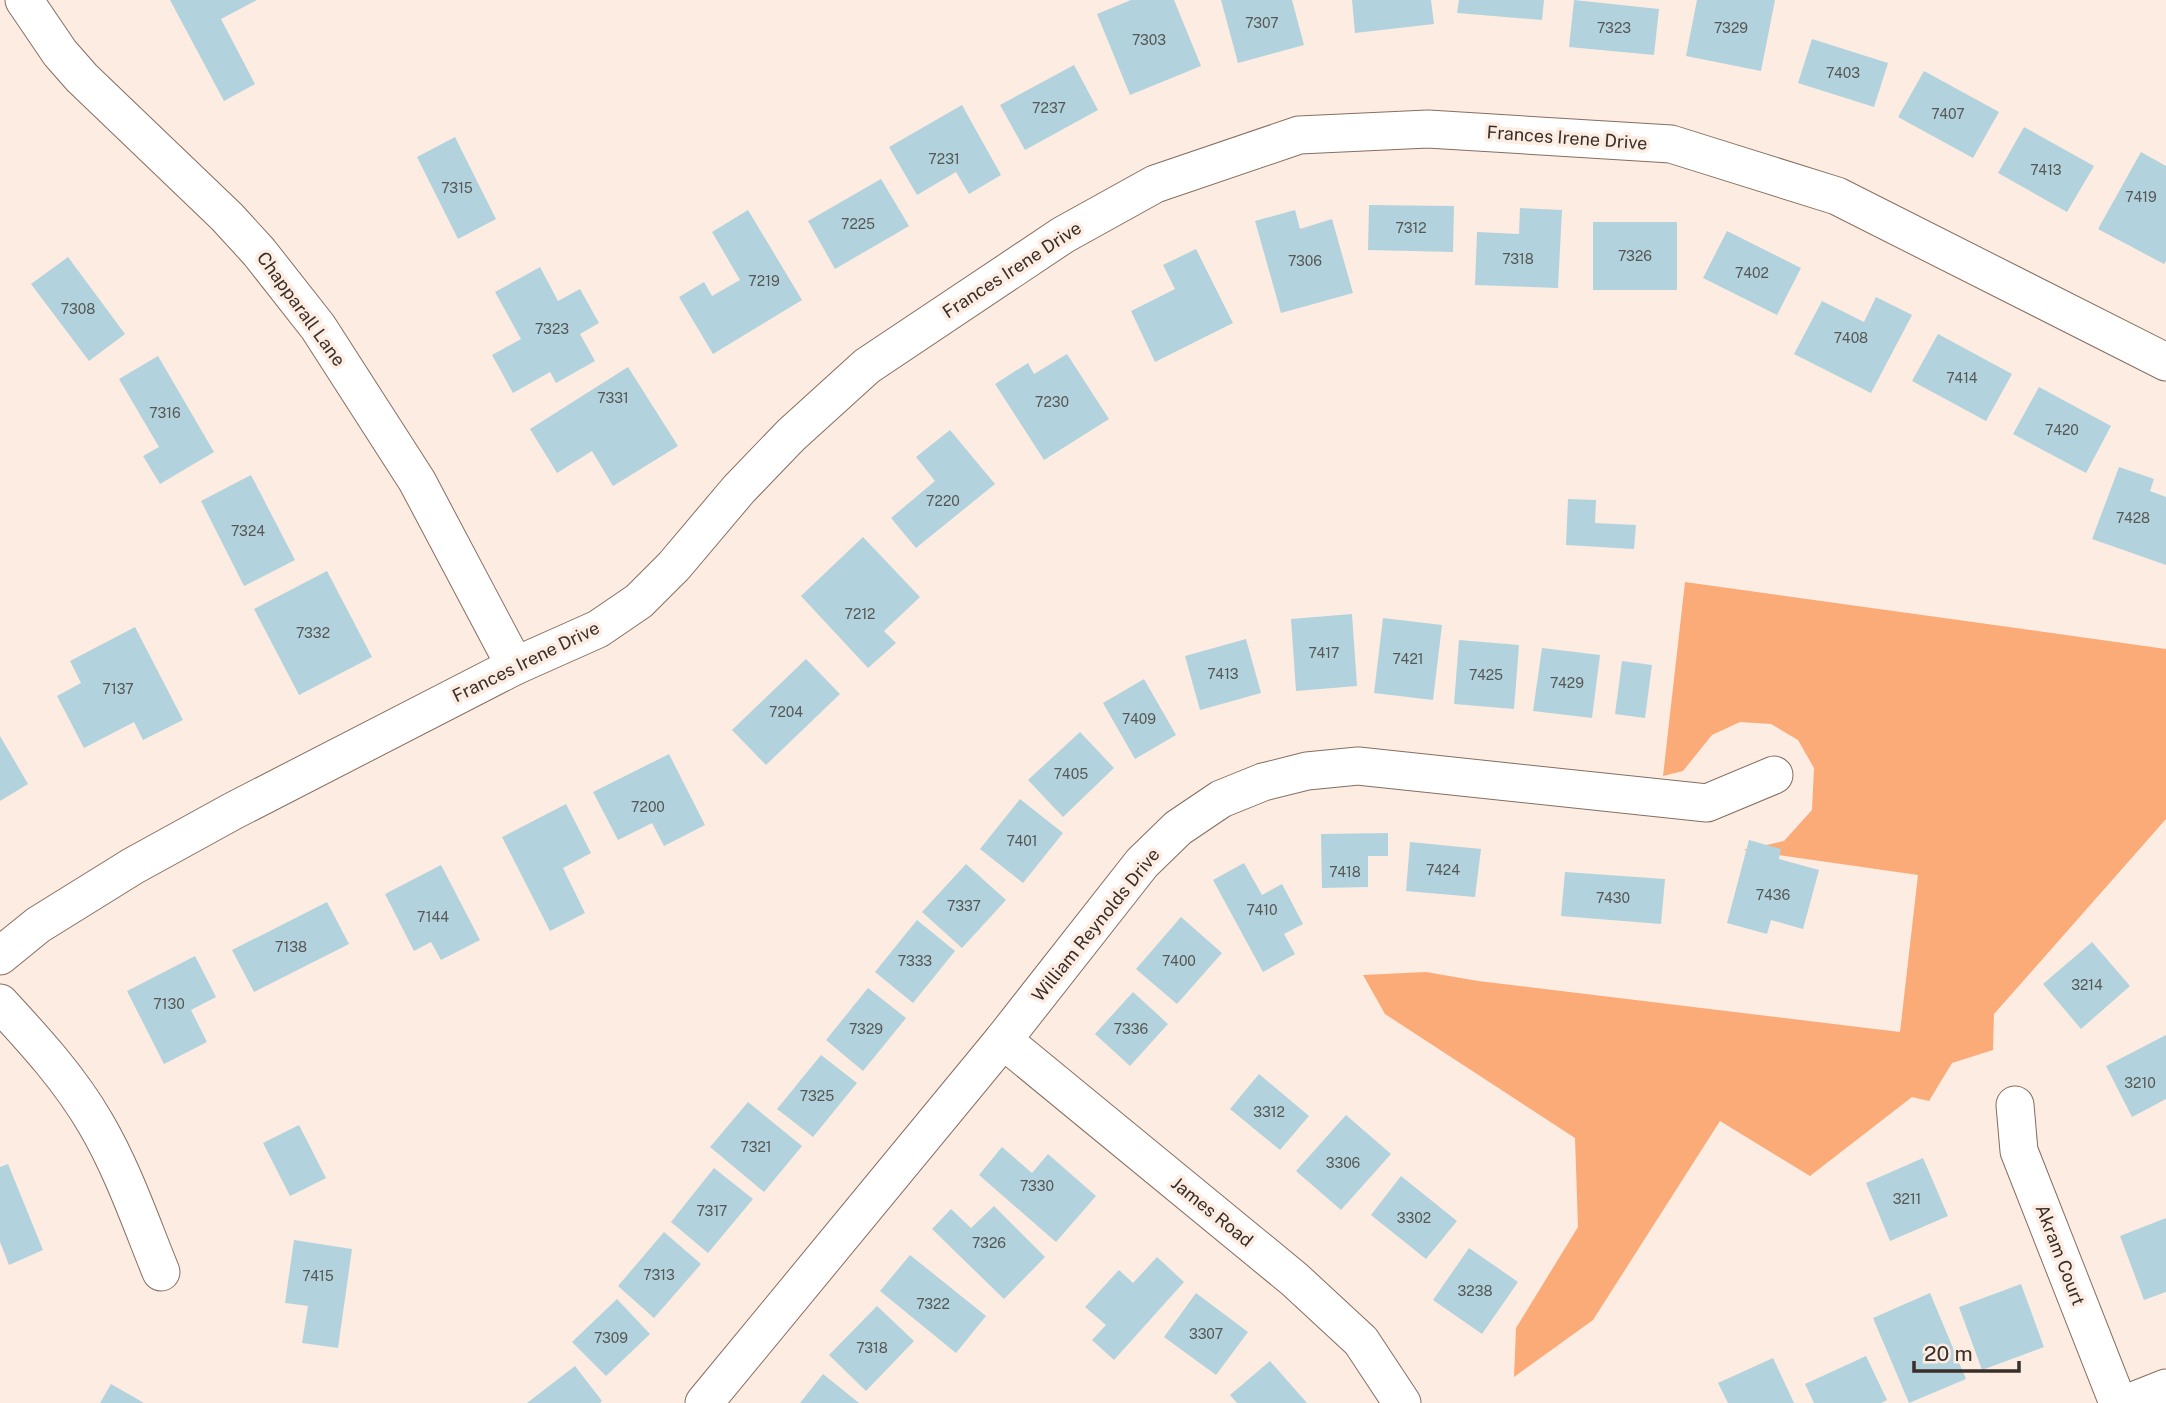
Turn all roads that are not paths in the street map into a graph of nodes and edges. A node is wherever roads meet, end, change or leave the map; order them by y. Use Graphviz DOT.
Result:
graph roads {
  1 [pos="24,0"];
  2 [pos="2166,362"];
  3 [pos="515,666"];
  4 [pos="1774,775"];
  5 [pos="0,956"];
  6 [pos="0,1003"];
  7 [pos="1003,1040"];
  8 [pos="2015,1105"];
  9 [pos="161,1272"];
  10 [pos="2166,1388"];
  11 [pos="704,1403"];
  12 [pos="1402,1403"];
  13 [pos="2118,1403"];
  14 [pos="2128,1403"];
  1 -- 3 [label="street, Chapparall Lane"];
  2 -- 3 [label="street, Frances Irene Drive"];
  3 -- 5 [label="street, Frances Irene Drive"];
  4 -- 7 [label="street, William Reynolds Drive"];
  6 -- 9 [label="street"];
  7 -- 11 [label="street, William Reynolds Drive"];
  7 -- 12 [label="street, James Road"];
  8 -- 13 [label="street, Akram Court"];
  10 -- 14 [label="street"];
}
